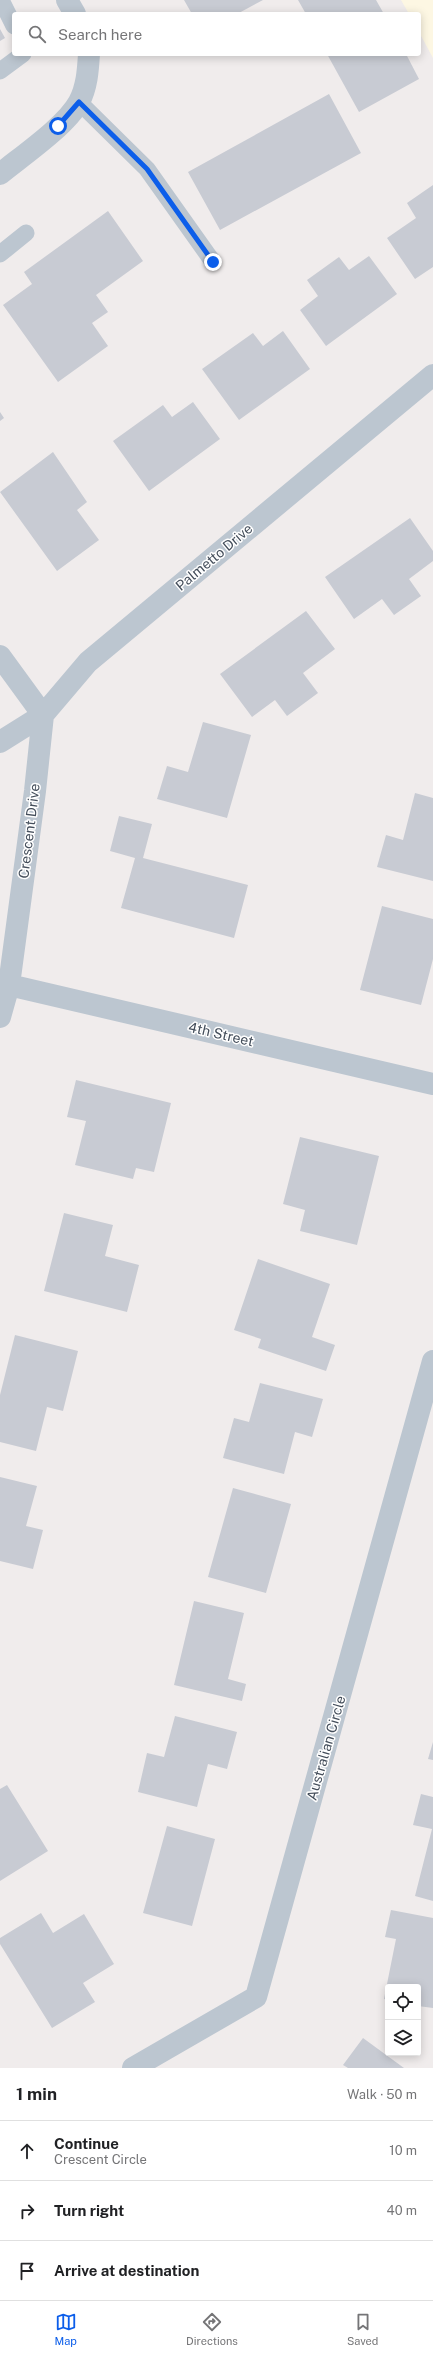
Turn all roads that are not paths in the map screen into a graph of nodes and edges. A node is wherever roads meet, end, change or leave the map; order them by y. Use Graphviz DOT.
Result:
graph roads {
  1 [pos="1,0"];
  2 [pos="67,0"];
  3 [pos="73,12"];
  4 [pos="12,22"];
  5 [pos="20,56"];
  6 [pos="89,56"];
  7 [pos="0,71"];
  8 [pos="79,102"];
  9 [pos="0,174"];
  10 [pos="26,233"];
  11 [pos="2,249"];
  12 [pos="213,262"];
  13 [pos="433,375"];
  14 [pos="0,656"];
  15 [pos="42,715"];
  16 [pos="0,742"];
  17 [pos="9,985"];
  18 [pos="0,1017"];
  19 [pos="433,1084"];
  20 [pos="433,1361"];
  21 [pos="133,2068"];
  1 -- 4 [label="lane"];
  2 -- 3 [label="street"];
  5 -- 7 [label="lane"];
  6 -- 8 [label="street"];
  8 -- 9 [label="street"];
  8 -- 12 [label="lane"];
  10 -- 11 [label="lane"];
  13 -- 15 [label="street, Palmetto Drive"];
  14 -- 15 [label="street"];
  15 -- 16 [label="street, Palmetto Drive"];
  15 -- 17 [label="street, Crescent Drive"];
  17 -- 18 [label="street, Crescent Drive"];
  17 -- 19 [label="street, 4th Street"];
  20 -- 21 [label="street, Australian Circle"];
}
